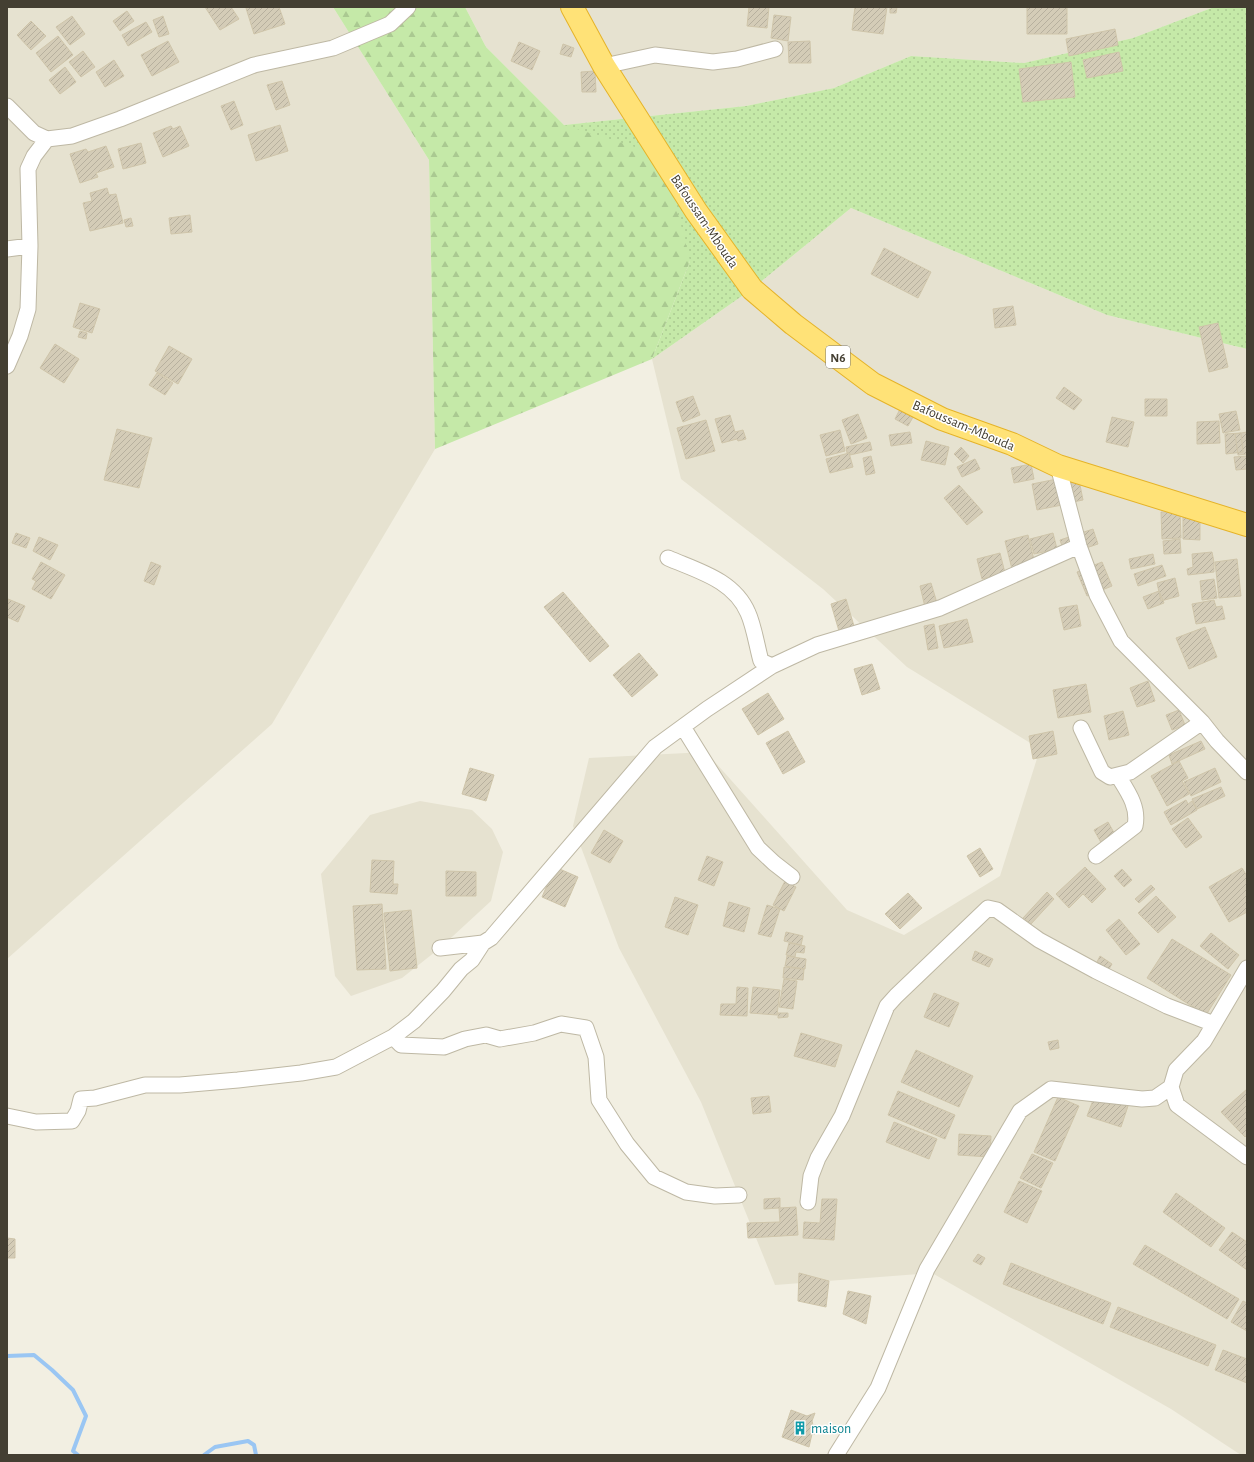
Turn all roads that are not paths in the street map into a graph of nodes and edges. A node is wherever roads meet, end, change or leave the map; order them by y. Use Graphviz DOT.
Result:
graph roads {
  1 [pos="408,7"];
  2 [pos="572,7"];
  3 [pos="775,49"];
  4 [pos="604,66"];
  5 [pos="7,106"];
  6 [pos="47,139"];
  7 [pos="30,246"];
  8 [pos="7,248"];
  9 [pos="7,366"];
  10 [pos="1058,466"];
  11 [pos="1247,525"];
  12 [pos="1079,546"];
  13 [pos="668,558"];
  14 [pos="772,666"];
  15 [pos="1202,722"];
  16 [pos="683,727"];
  17 [pos="1081,728"];
  18 [pos="1247,772"];
  19 [pos="1118,776"];
  20 [pos="1096,856"];
  21 [pos="792,877"];
  22 [pos="483,943"];
  23 [pos="440,948"];
  24 [pos="1247,968"];
  25 [pos="1214,1024"];
  26 [pos="393,1037"];
  27 [pos="1171,1087"];
  28 [pos="7,1116"];
  29 [pos="1247,1157"];
  30 [pos="739,1195"];
  31 [pos="808,1202"];
  32 [pos="836,1455"];
  1 -- 6 [label="street"];
  2 -- 4 [label="highway, Bafoussam-Mbouda / N6"];
  3 -- 4 [label="street"];
  4 -- 10 [label="highway, Bafoussam-Mbouda / N6"];
  5 -- 6 [label="street"];
  6 -- 7 [label="street"];
  7 -- 8 [label="street"];
  7 -- 9 [label="street"];
  10 -- 11 [label="highway, Bafoussam-Mbouda / N6"];
  10 -- 12 [label="street"];
  12 -- 14 [label="street"];
  12 -- 15 [label="street"];
  13 -- 14 [label="street"];
  14 -- 16 [label="street"];
  15 -- 18 [label="street"];
  15 -- 19 [label="street"];
  16 -- 21 [label="street"];
  16 -- 22 [label="street"];
  17 -- 19 [label="street"];
  19 -- 20 [label="street"];
  22 -- 23 [label="street"];
  22 -- 26 [label="street"];
  24 -- 25 [label="street"];
  25 -- 27 [label="street"];
  25 -- 31 [label="street"];
  26 -- 28 [label="street"];
  26 -- 30 [label="street"];
  27 -- 29 [label="street"];
  27 -- 32 [label="street"];
}
